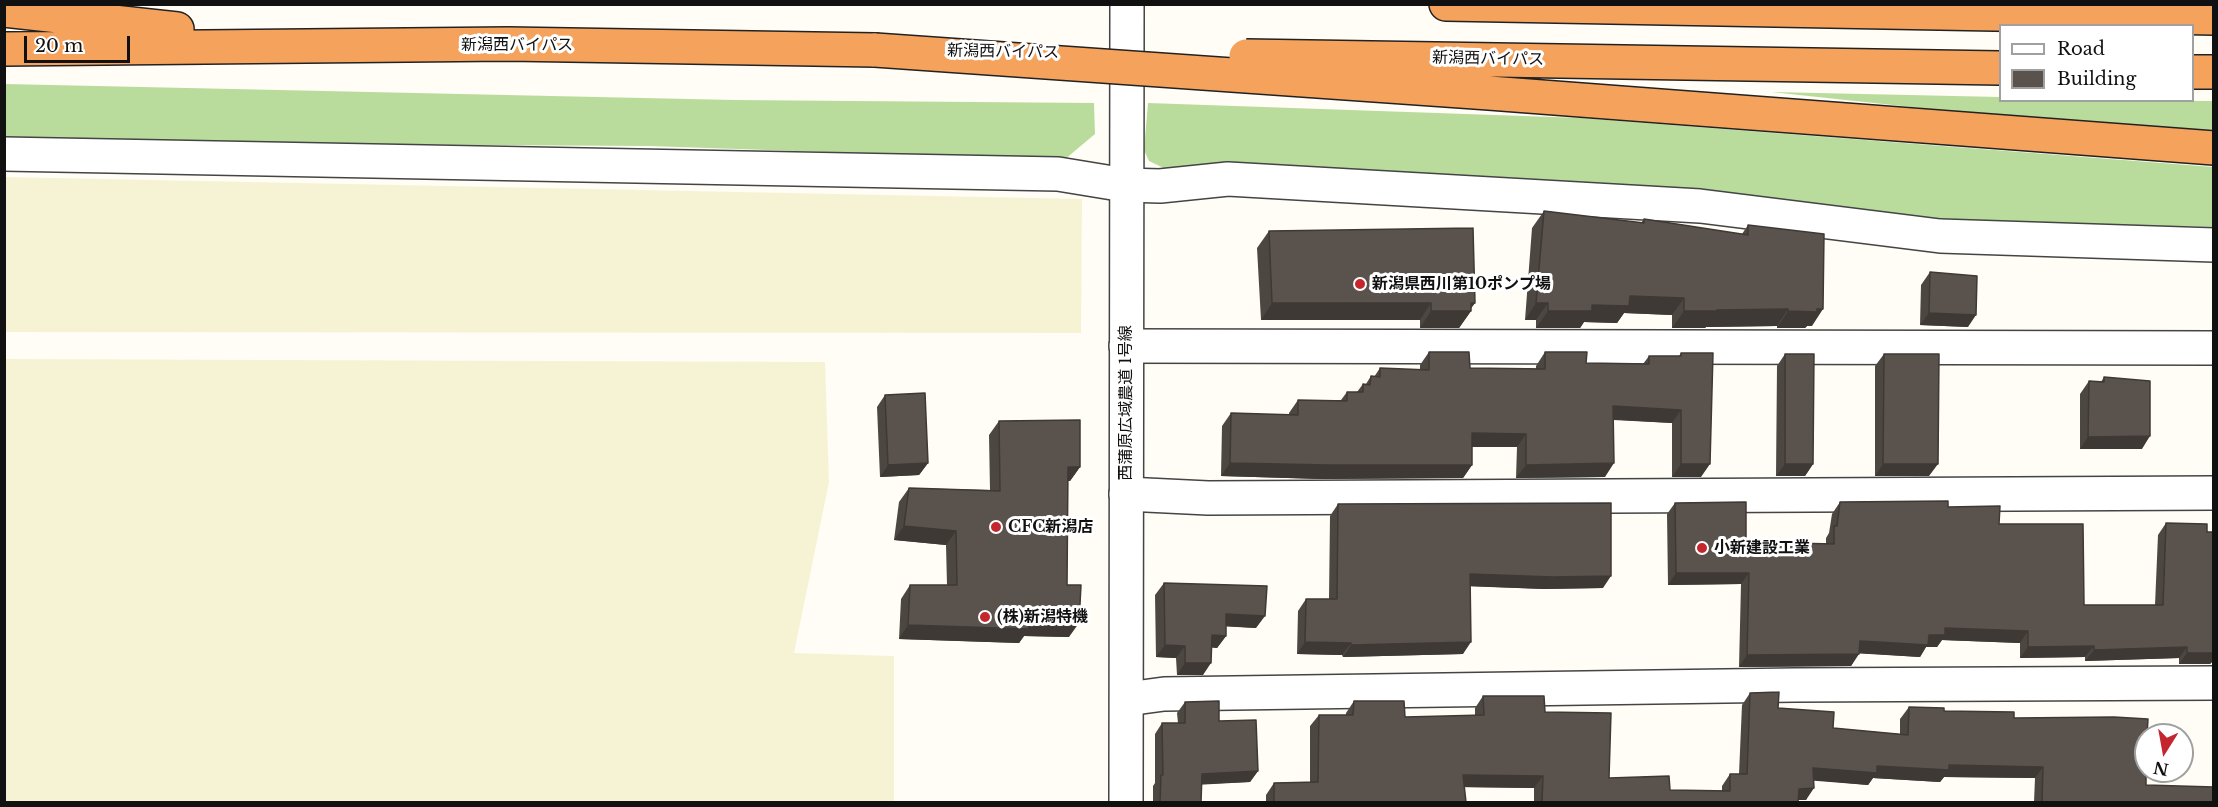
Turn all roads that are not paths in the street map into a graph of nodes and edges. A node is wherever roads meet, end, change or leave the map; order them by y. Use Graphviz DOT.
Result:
graph roads {
  1 [pos="1127,4"];
  2 [pos="1446,4"];
  3 [pos="4,10"];
  4 [pos="2214,18"];
  5 [pos="508,44"];
  6 [pos="4,49"];
  7 [pos="875,50"];
  8 [pos="1999,68"];
  9 [pos="2194,72"];
  10 [pos="2214,72"];
  11 [pos="2214,148"];
  12 [pos="4,154"];
  13 [pos="1125,185"];
  14 [pos="2214,245"];
  15 [pos="1126,346"];
  16 [pos="2214,348"];
  17 [pos="2214,493"];
  18 [pos="1126,494"];
  19 [pos="2214,683"];
  20 [pos="1126,699"];
  21 [pos="1126,802"];
  1 -- 13 [label="street, 西蒲原広域農道 1号線"];
  2 -- 4 [label="highway"];
  3 -- 5 [label="highway"];
  5 -- 6 [label="highway, 新潟西バイパス"];
  5 -- 7 [label="highway, 新潟西バイパス"];
  7 -- 8 [label="highway, 新潟西バイパス, bridge"];
  7 -- 11 [label="highway, bridge"];
  9 -- 10 [label="highway"];
  12 -- 13 [label="street"];
  13 -- 14 [label="street"];
  13 -- 15 [label="street, 西蒲原広域農道 1号線"];
  15 -- 16 [label="street"];
  15 -- 18 [label="street, 西蒲原広域農道 1号線"];
  17 -- 18 [label="street"];
  18 -- 20 [label="street, 西蒲原広域農道 1号線"];
  19 -- 20 [label="street"];
  20 -- 21 [label="street, 西蒲原広域農道 1号線"];
}
